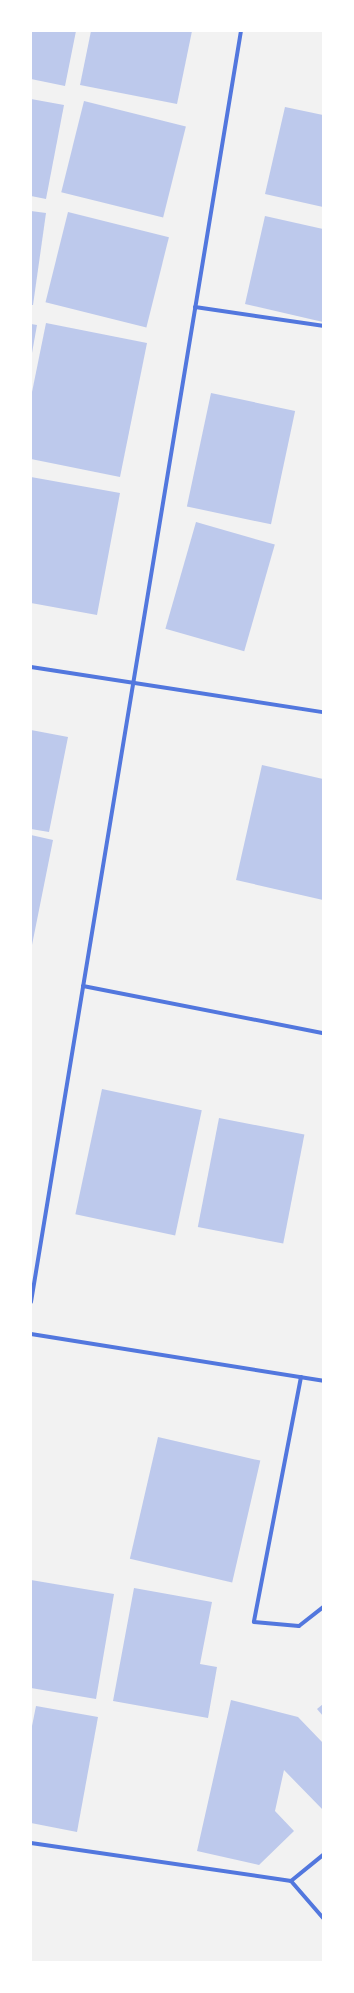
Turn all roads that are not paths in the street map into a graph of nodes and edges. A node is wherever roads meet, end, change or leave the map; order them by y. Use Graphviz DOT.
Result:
graph roads {
  1 [pos="241,31"];
  2 [pos="195,307"];
  3 [pos="323,326"];
  4 [pos="31,667"];
  5 [pos="133,683"];
  6 [pos="323,712"];
  7 [pos="83,986"];
  8 [pos="323,1033"];
  9 [pos="31,1302"];
  10 [pos="31,1334"];
  11 [pos="301,1377"];
  12 [pos="323,1381"];
  13 [pos="323,1607"];
  14 [pos="31,1843"];
  15 [pos="323,1855"];
  16 [pos="291,1881"];
  17 [pos="323,1918"];
  1 -- 2 [label="street"];
  2 -- 3 [label="street"];
  2 -- 5 [label="street"];
  4 -- 5 [label="street"];
  5 -- 6 [label="street"];
  5 -- 7 [label="street"];
  7 -- 8 [label="street"];
  7 -- 9 [label="street"];
  10 -- 11 [label="street"];
  11 -- 12 [label="street"];
  11 -- 13 [label="street"];
  14 -- 16 [label="street"];
  15 -- 16 [label="street"];
  16 -- 17 [label="street"];
}
